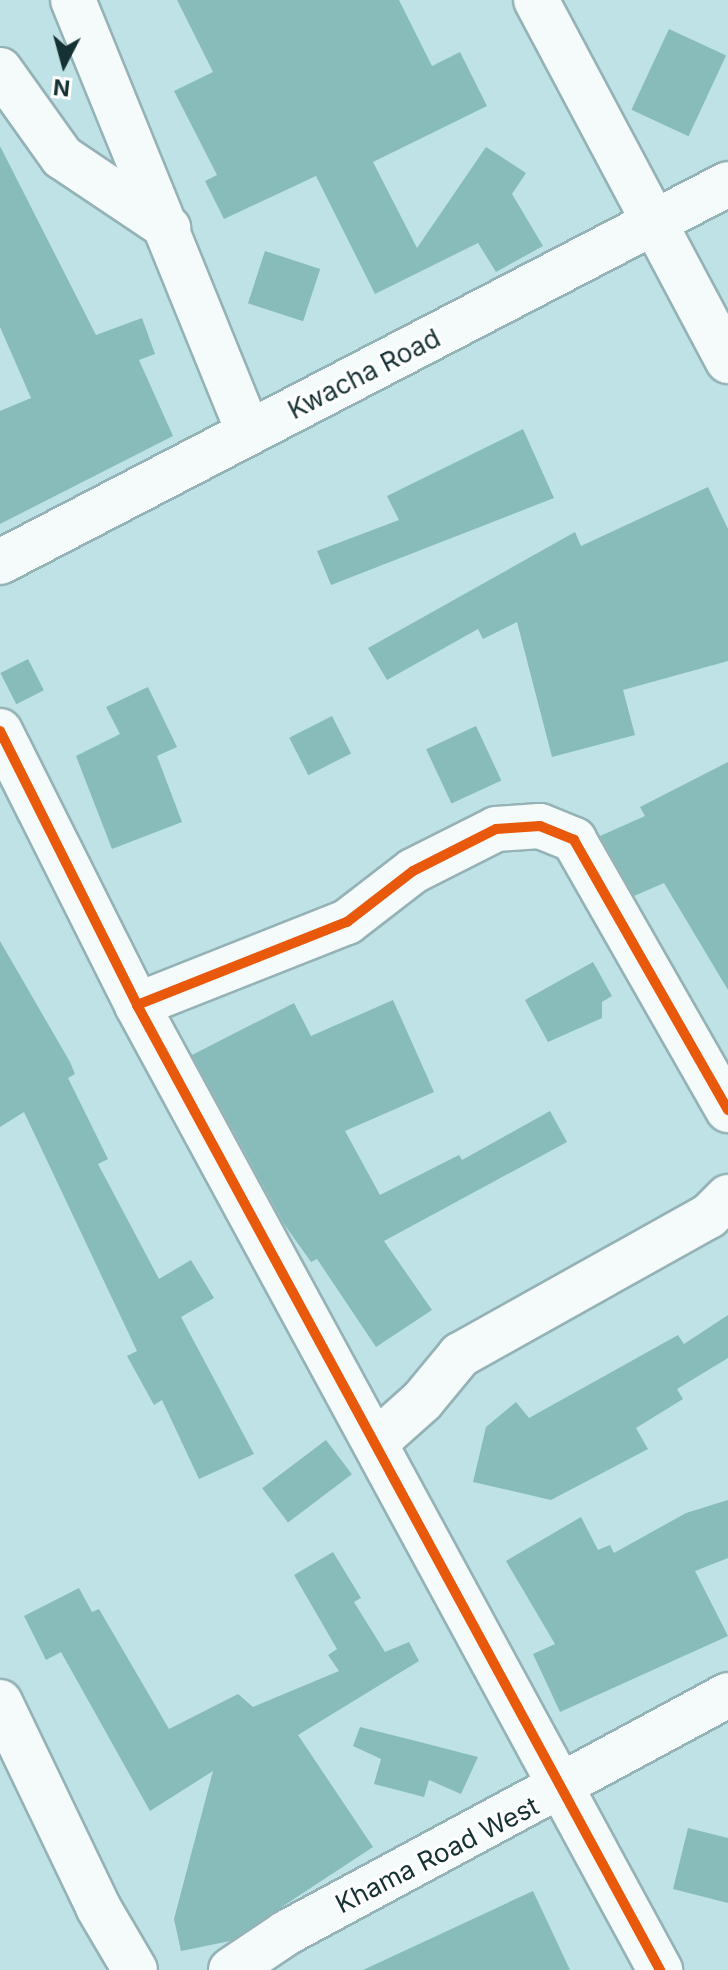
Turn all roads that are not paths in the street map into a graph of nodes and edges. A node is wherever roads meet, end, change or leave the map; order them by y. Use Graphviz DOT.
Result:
graph roads {
  1 [pos="73,0"];
  2 [pos="536,0"];
  3 [pos="0,70"];
  4 [pos="728,184"];
  5 [pos="655,224"];
  6 [pos="168,228"];
  7 [pos="728,361"];
  8 [pos="249,433"];
  9 [pos="0,562"];
  10 [pos="0,731"];
  11 [pos="137,1005"];
  12 [pos="728,1110"];
  13 [pos="728,1197"];
  14 [pos="376,1442"];
  15 [pos="728,1695"];
  16 [pos="0,1702"];
  17 [pos="563,1790"];
  18 [pos="135,1970"];
  19 [pos="231,1970"];
  20 [pos="660,1970"];
  1 -- 6 [label="street"];
  2 -- 5 [label="street"];
  3 -- 6 [label="street"];
  4 -- 5 [label="street, Kwacha Road"];
  5 -- 7 [label="street"];
  5 -- 8 [label="street, Kwacha Road"];
  6 -- 8 [label="street"];
  8 -- 9 [label="street, Kwacha Road"];
  10 -- 11 [label="street"];
  11 -- 12 [label="street"];
  11 -- 14 [label="street"];
  13 -- 14 [label="street"];
  14 -- 17 [label="street"];
  15 -- 17 [label="street, Khama Road West"];
  16 -- 18 [label="street"];
  17 -- 19 [label="street, Khama Road West"];
  17 -- 20 [label="street"];
}
